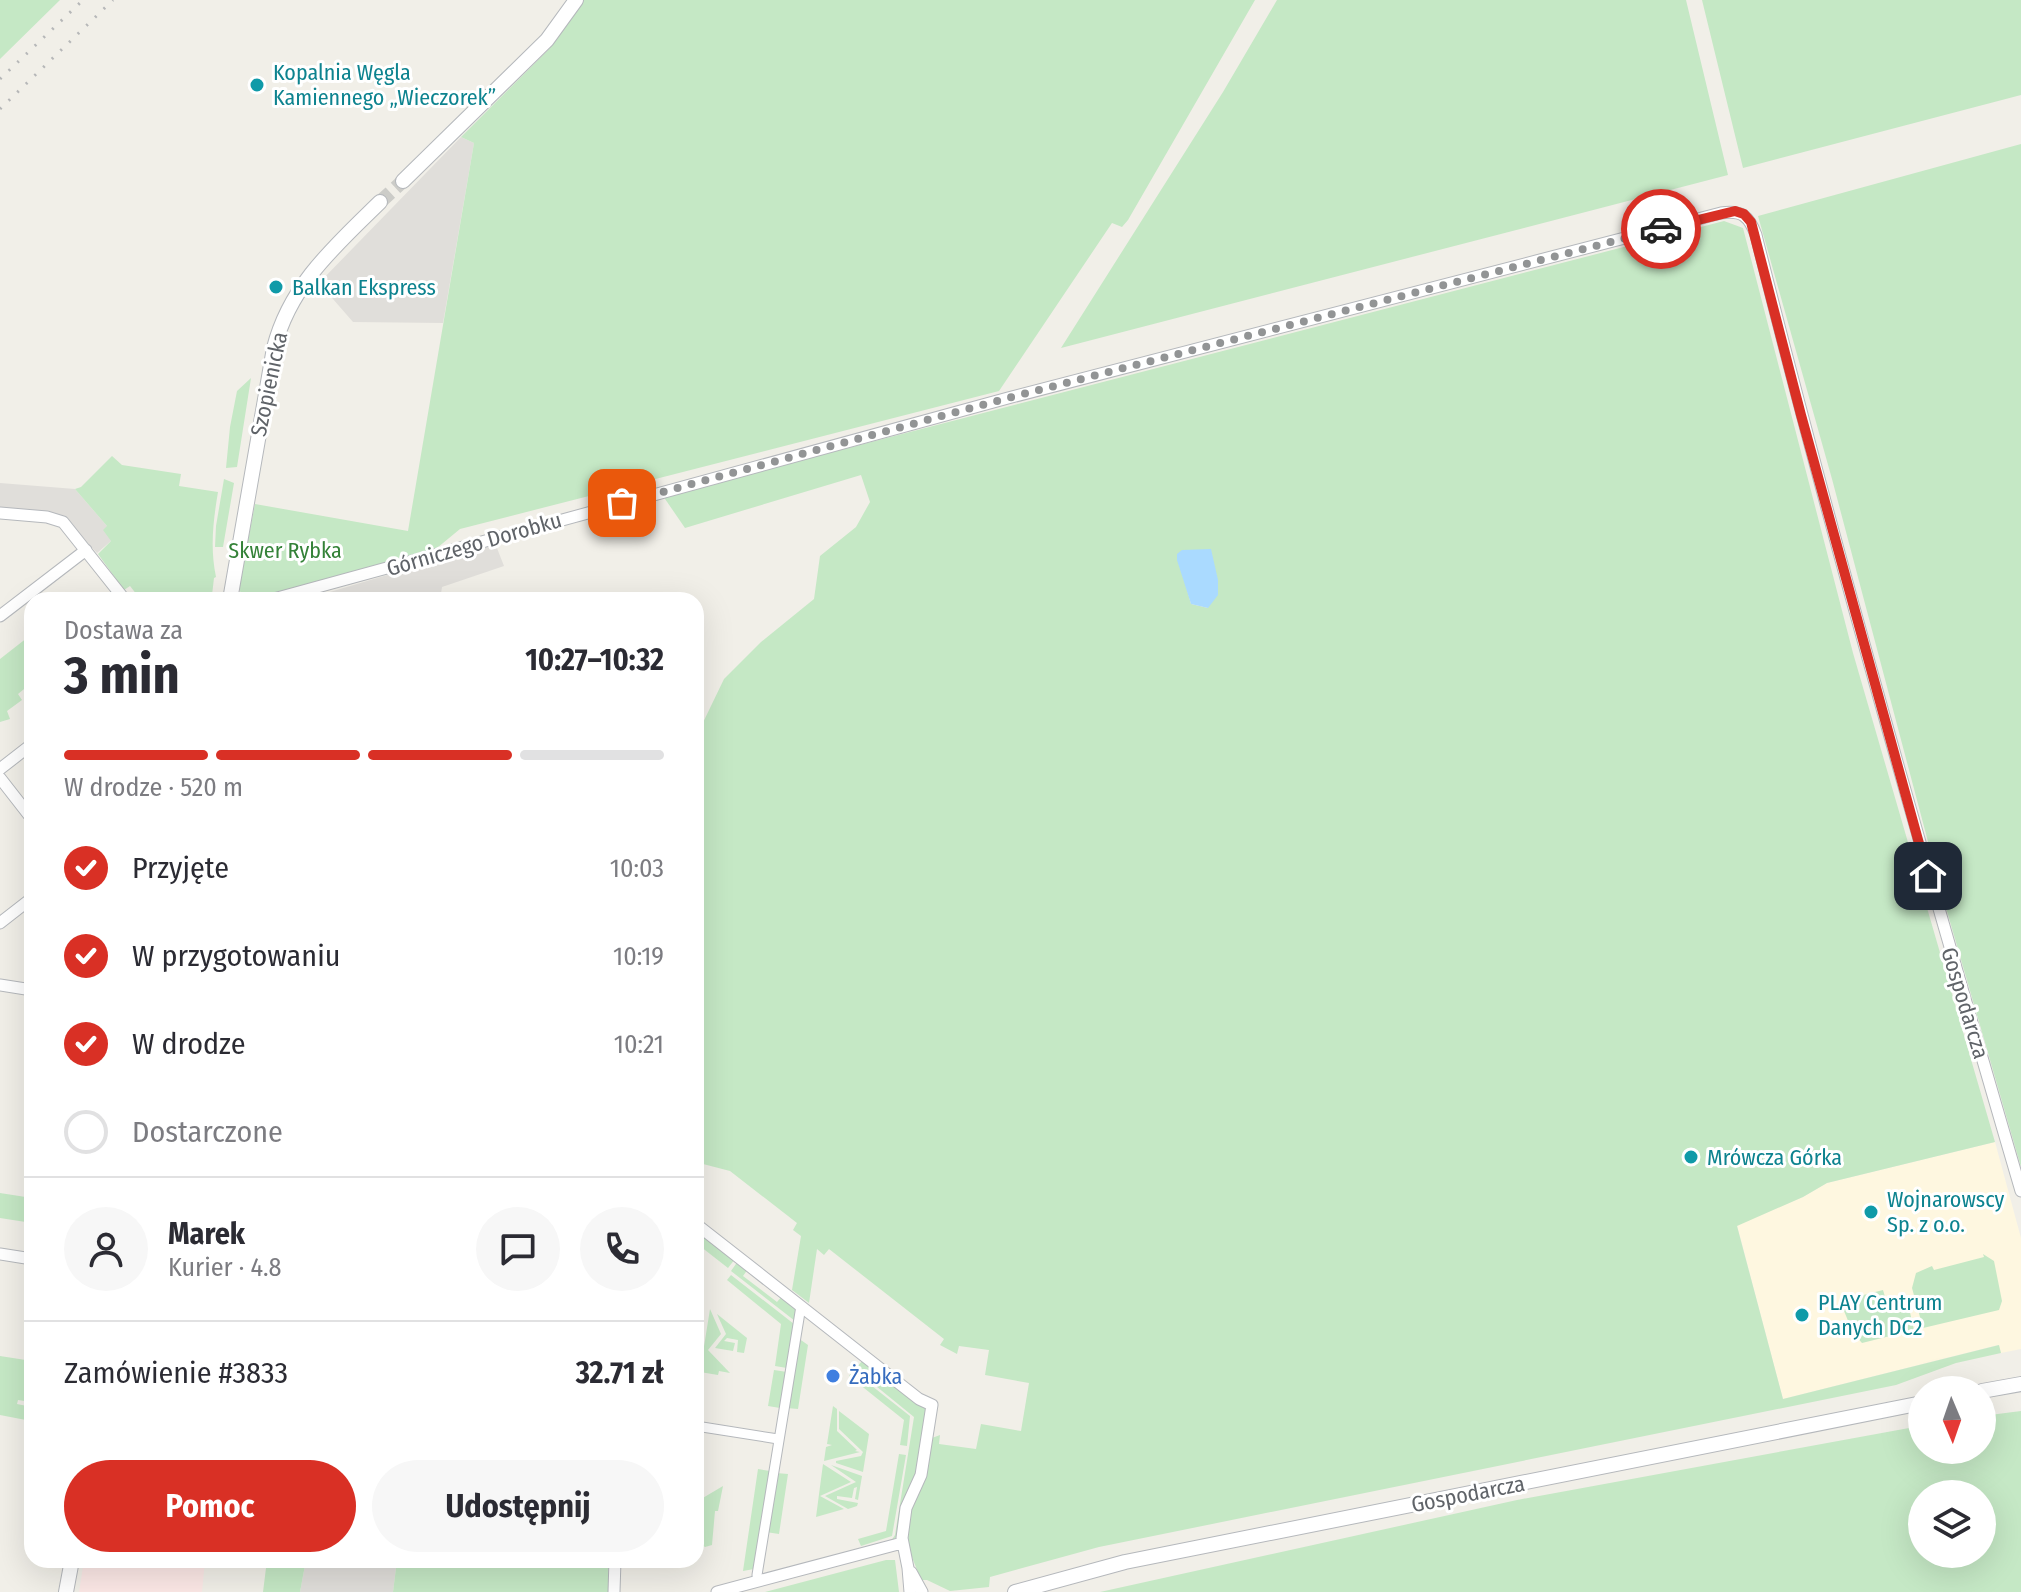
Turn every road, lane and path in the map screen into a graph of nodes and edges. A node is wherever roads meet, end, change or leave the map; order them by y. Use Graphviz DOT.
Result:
graph roads {
  1 [pos="576,0"];
  2 [pos="403,181"];
  3 [pos="380,202"];
  4 [pos="1744,214"];
  5 [pos="0,513"];
  6 [pos="86,550"];
  7 [pos="31,592"];
  8 [pos="119,592"];
  9 [pos="231,592"];
  10 [pos="299,592"];
  11 [pos="24,598"];
  12 [pos="0,616"];
  13 [pos="24,750"];
  14 [pos="0,769"];
  15 [pos="0,778"];
  16 [pos="24,809"];
  17 [pos="24,904"];
  18 [pos="0,923"];
  19 [pos="0,985"];
  20 [pos="24,989"];
  21 [pos="2021,1191"];
  22 [pos="704,1230"];
  23 [pos="0,1254"];
  24 [pos="24,1258"];
  25 [pos="801,1306"];
  26 [pos="2020,1384"];
  27 [pos="1996,1388"];
  28 [pos="1908,1406"];
  29 [pos="704,1427"];
  30 [pos="778,1439"];
  31 [pos="902,1543"];
  32 [pos="70,1568"];
  33 [pos="615,1568"];
  34 [pos="908,1568"];
  35 [pos="758,1581"];
  36 [pos="66,1592"];
  37 [pos="614,1592"];
  38 [pos="717,1592"];
  39 [pos="910,1592"];
  40 [pos="922,1592"];
  41 [pos="1015,1592"];
  1 -- 2 [label="street"];
  3 -- 9 [label="street, Szopienicka"];
  4 -- 10 [label="street, Górniczego Dorobku"];
  4 -- 21 [label="street, Gospodarcza"];
  5 -- 6 [label="street"];
  6 -- 7 [label="street"];
  6 -- 8 [label="street"];
  11 -- 12 [label="street"];
  13 -- 14 [label="street"];
  15 -- 16 [label="street"];
  17 -- 18 [label="street"];
  19 -- 20 [label="street"];
  22 -- 25 [label="street"];
  23 -- 24 [label="street"];
  25 -- 30 [label="street"];
  25 -- 31 [label="street"];
  26 -- 27 [label="street"];
  28 -- 41 [label="street, Gospodarcza"];
  29 -- 30 [label="street"];
  30 -- 35 [label="street"];
  31 -- 34 [label="street"];
  31 -- 35 [label="street"];
  32 -- 36 [label="street"];
  33 -- 37 [label="street"];
  34 -- 39 [label="street"];
  34 -- 40 [label="street"];
  35 -- 38 [label="street"];
}
